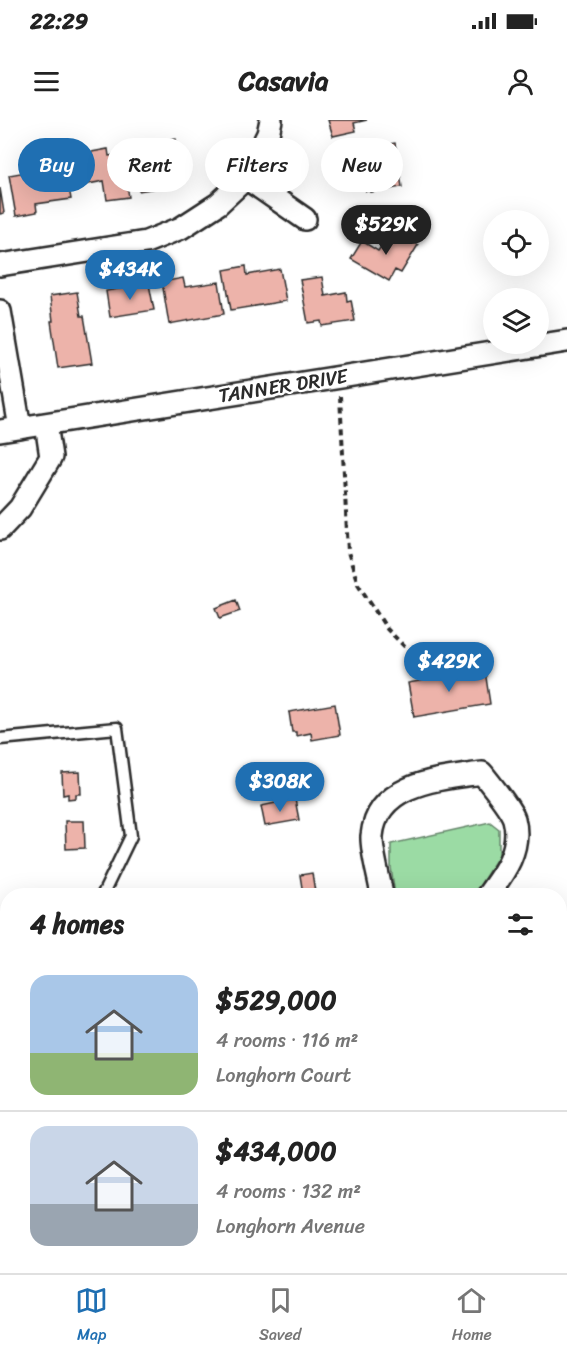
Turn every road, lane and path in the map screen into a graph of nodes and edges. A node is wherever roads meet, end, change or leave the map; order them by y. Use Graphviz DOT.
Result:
graph roads {
  1 [pos="271,120"];
  2 [pos="266,138"];
  3 [pos="231,192"];
  4 [pos="266,192"];
  5 [pos="305,219"];
  6 [pos="0,265"];
  7 [pos="0,311"];
  8 [pos="567,341"];
  9 [pos="337,378"];
  10 [pos="46,424"];
  11 [pos="10,429"];
  12 [pos="0,529"];
  13 [pos="409,651"];
  14 [pos="0,739"];
  15 [pos="106,888"];
  16 [pos="381,888"];
  17 [pos="493,888"];
  1 -- 2 [label="street"];
  3 -- 6 [label="street"];
  4 -- 5 [label="street"];
  7 -- 11 [label="street"];
  8 -- 9 [label="street, TANNER DRIVE"];
  9 -- 10 [label="street, TANNER DRIVE"];
  9 -- 13 [label="path"];
  10 -- 11 [label="street, TANNER DRIVE"];
  10 -- 12 [label="street"];
  14 -- 15 [label="lane"];
  16 -- 17 [label="street"];
}
